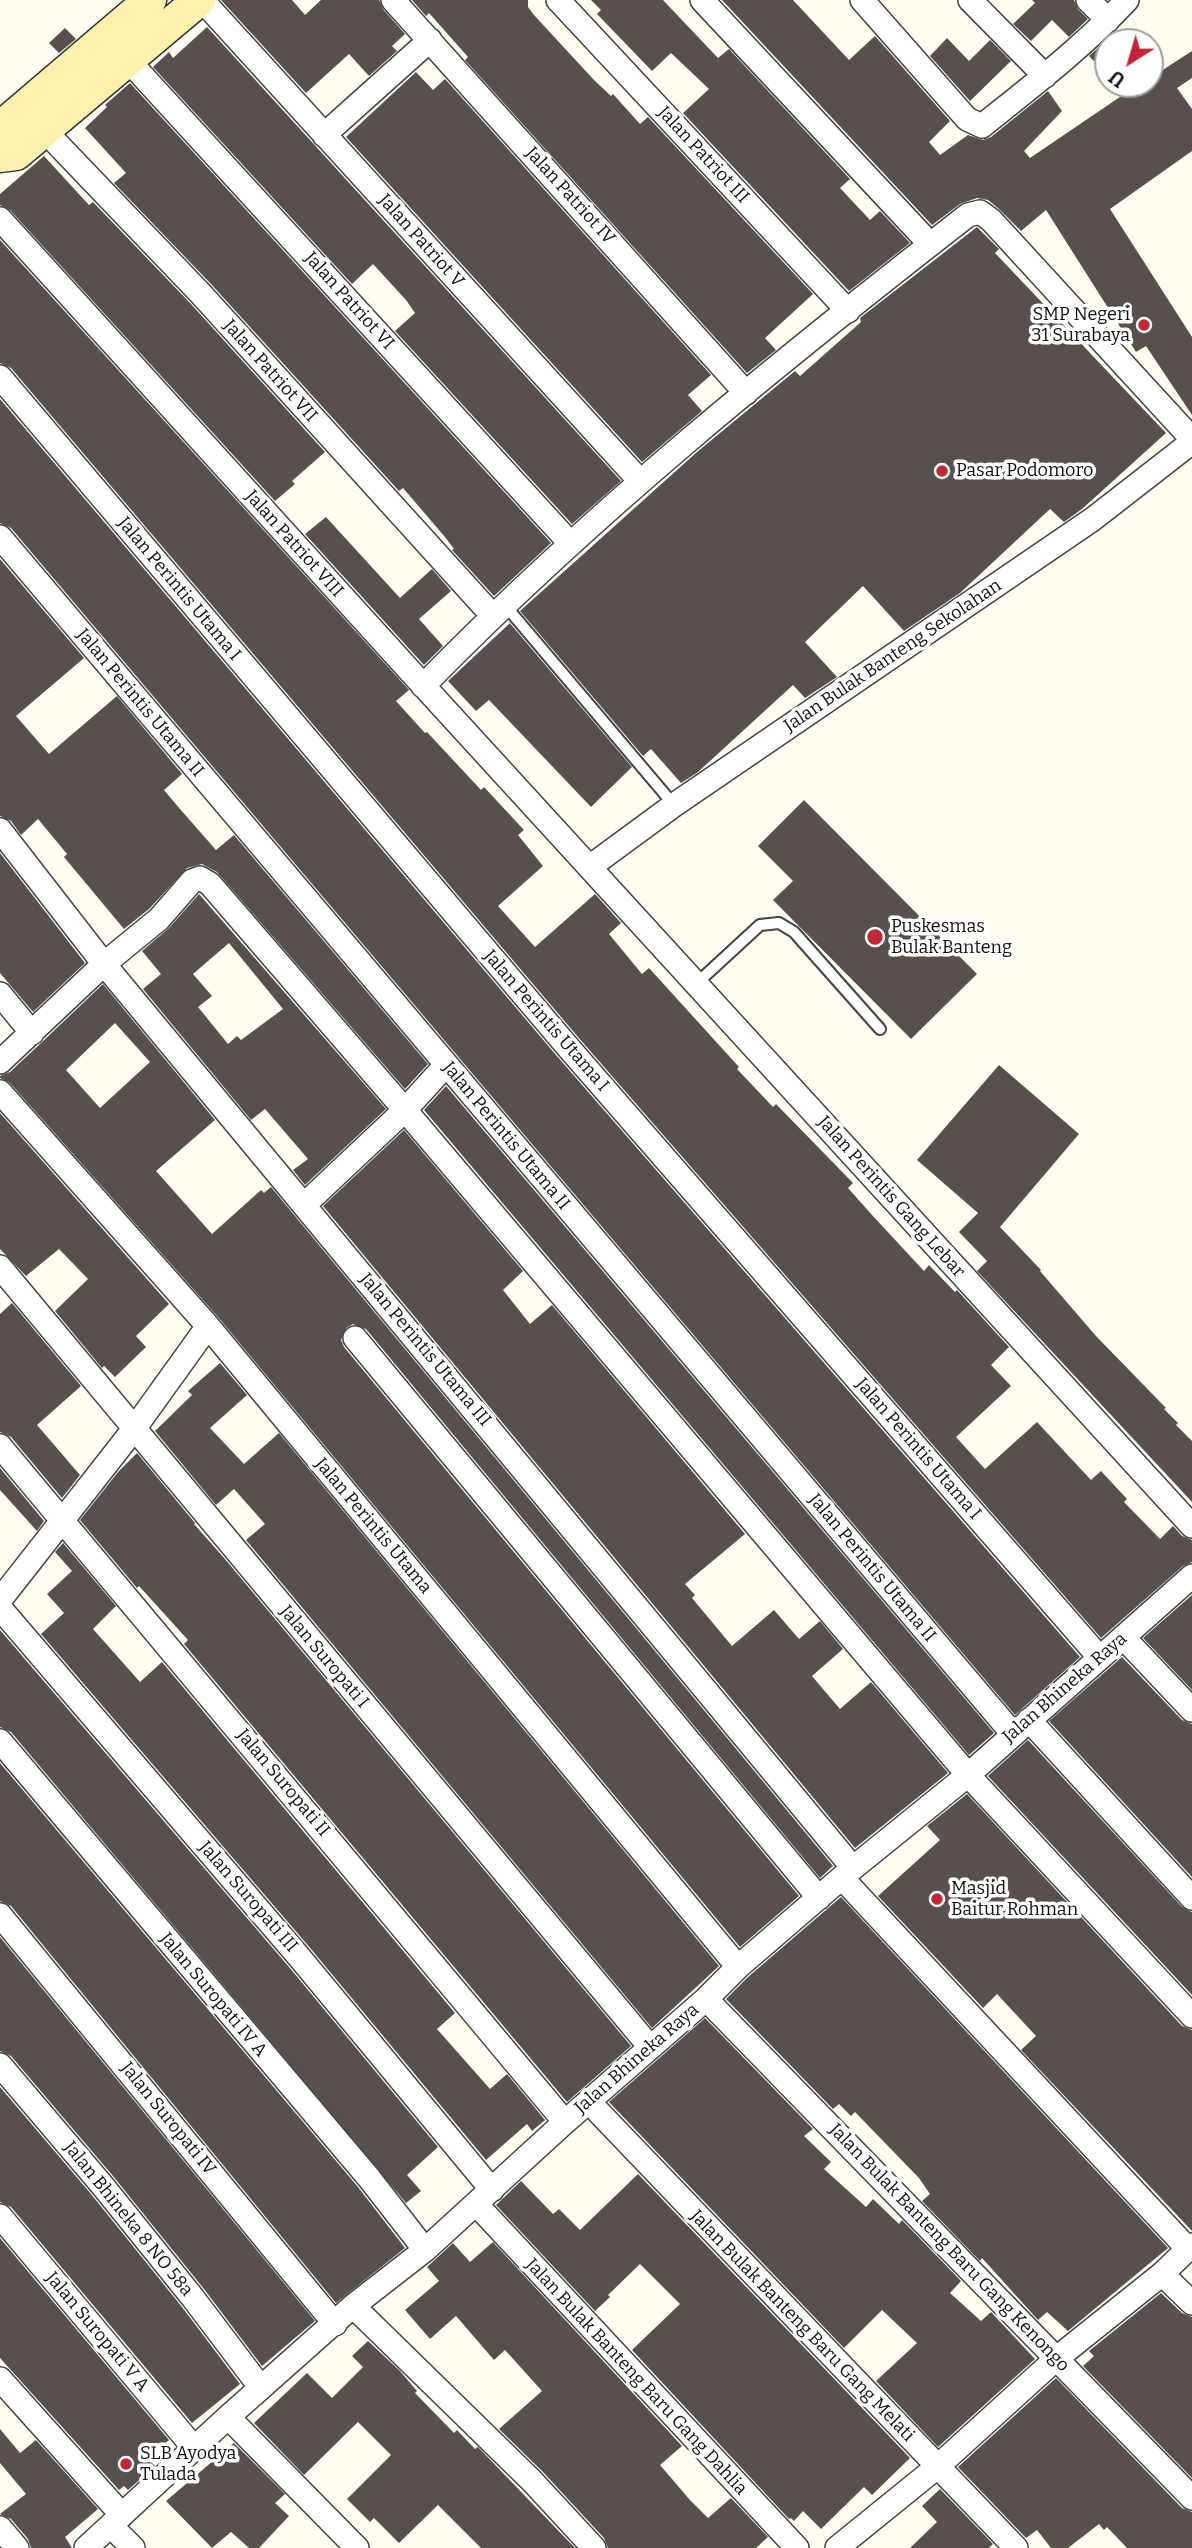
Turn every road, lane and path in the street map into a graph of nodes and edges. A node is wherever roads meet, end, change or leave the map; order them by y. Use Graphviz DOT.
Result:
graph roads {
  1 [pos="201,0"];
  2 [pos="393,0"];
  3 [pos="558,0"];
  4 [pos="702,0"];
  5 [pos="862,0"];
  6 [pos="970,0"];
  7 [pos="1088,0"];
  8 [pos="1127,0"];
  9 [pos="142,3"];
  10 [pos="1108,20"];
  11 [pos="430,40"];
  12 [pos="127,59"];
  13 [pos="1045,76"];
  14 [pos="0,128"];
  15 [pos="44,130"];
  16 [pos="324,135"];
  17 [pos="0,156"];
  18 [pos="0,219"];
  19 [pos="930,244"];
  20 [pos="848,311"];
  21 [pos="0,377"];
  22 [pos="746,393"];
  23 [pos="1192,441"];
  24 [pos="640,481"];
  25 [pos="0,537"];
  26 [pos="570,543"];
  27 [pos="498,610"];
  28 [pos="423,686"];
  29 [pos="674,805"];
  30 [pos="0,830"];
  31 [pos="591,866"];
  32 [pos="104,964"];
  33 [pos="697,984"];
  34 [pos="0,994"];
  35 [pos="880,1029"];
  36 [pos="32,1033"];
  37 [pos="0,1062"];
  38 [pos="446,1065"];
  39 [pos="0,1092"];
  40 [pos="405,1110"];
  41 [pos="304,1205"];
  42 [pos="0,1267"];
  43 [pos="208,1326"];
  44 [pos="355,1338"];
  45 [pos="134,1429"];
  46 [pos="0,1446"];
  47 [pos="63,1519"];
  48 [pos="1192,1526"];
  49 [pos="1192,1576"];
  50 [pos="0,1600"];
  51 [pos="0,1608"];
  52 [pos="1124,1637"];
  53 [pos="1100,1658"];
  54 [pos="1192,1710"];
  55 [pos="1021,1727"];
  56 [pos="0,1741"];
  57 [pos="968,1775"];
  58 [pos="848,1873"];
  59 [pos="819,1898"];
  60 [pos="1192,1898"];
  61 [pos="0,1914"];
  62 [pos="738,1967"];
  63 [pos="706,1999"];
  64 [pos="1192,2016"];
  65 [pos="650,2047"];
  66 [pos="0,2065"];
  67 [pos="589,2102"];
  68 [pos="565,2122"];
  69 [pos="484,2197"];
  70 [pos="0,2216"];
  71 [pos="1190,2247"];
  72 [pos="425,2250"];
  73 [pos="1162,2274"];
  74 [pos="1192,2303"];
  75 [pos="353,2306"];
  76 [pos="335,2324"];
  77 [pos="1057,2358"];
  78 [pos="0,2379"];
  79 [pos="256,2383"];
  80 [pos="228,2417"];
  81 [pos="194,2448"];
  82 [pos="937,2467"];
  83 [pos="1192,2498"];
  84 [pos="116,2520"];
  85 [pos="0,2528"];
  86 [pos="17,2548"];
  87 [pos="86,2548"];
  88 [pos="133,2548"];
  89 [pos="357,2548"];
  90 [pos="594,2548"];
  91 [pos="797,2548"];
  92 [pos="837,2548"];
  93 [pos="1016,2548"];
  1 -- 12 [label="street"];
  1 -- 16 [label="street, Jalan Patriot V"];
  2 -- 11 [label="street, Jalan Patriot IV"];
  3 -- 20 [label="street, Jalan Patriot III"];
  4 -- 19 [label="street"];
  5 -- 13 [label="street"];
  6 -- 13 [label="street"];
  7 -- 10 [label="street"];
  8 -- 10 [label="street"];
  9 -- 14 [label="street"];
  10 -- 13 [label="street"];
  11 -- 16 [label="street"];
  11 -- 22 [label="street, Jalan Patriot IV"];
  12 -- 15 [label="street"];
  12 -- 26 [label="street, Jalan Patriot VI"];
  15 -- 17 [label="street"];
  15 -- 27 [label="street, Jalan Patriot VII"];
  16 -- 24 [label="street, Jalan Patriot V"];
  18 -- 28 [label="street, Jalan Patriot VIII"];
  19 -- 20 [label="street"];
  19 -- 23 [label="street"];
  20 -- 22 [label="street"];
  21 -- 53 [label="street, Jalan Perintis Utama I"];
  22 -- 24 [label="street"];
  23 -- 29 [label="street, Jalan Bulak Banteng Sekolahan"];
  24 -- 26 [label="street"];
  25 -- 38 [label="street, Jalan Perintis Utama II"];
  26 -- 27 [label="street"];
  27 -- 28 [label="street"];
  27 -- 29 [label="lane"];
  28 -- 31 [label="street, Jalan Patriot VIII"];
  29 -- 31 [label="street, Jalan Bulak Banteng Sekolahan"];
  30 -- 32 [label="street, Jalan Perintis Utama III"];
  31 -- 33 [label="street, Jalan Perintis Gang Lebar"];
  32 -- 36 [label="street"];
  32 -- 40 [label="street"];
  32 -- 41 [label="street, Jalan Perintis Utama III"];
  33 -- 35 [label="lane"];
  33 -- 48 [label="street, Jalan Perintis Gang Lebar"];
  34 -- 36 [label="street"];
  36 -- 37 [label="street"];
  38 -- 40 [label="street"];
  38 -- 55 [label="street, Jalan Perintis Utama II"];
  39 -- 43 [label="street, Jalan Perintis Utama"];
  40 -- 41 [label="street"];
  40 -- 57 [label="street"];
  41 -- 58 [label="street, Jalan Perintis Utama III"];
  42 -- 45 [label="street, Jalan Suropati I"];
  43 -- 45 [label="street"];
  43 -- 62 [label="street, Jalan Perintis Utama"];
  44 -- 59 [label="street"];
  45 -- 47 [label="street"];
  45 -- 65 [label="street, Jalan Suropati I"];
  46 -- 47 [label="street, Jalan Suropati II"];
  47 -- 50 [label="street"];
  47 -- 68 [label="street, Jalan Suropati II"];
  49 -- 52 [label="street, Jalan Bhineka Raya"];
  51 -- 69 [label="street, Jalan Suropati III"];
  52 -- 53 [label="street, Jalan Bhineka Raya"];
  52 -- 54 [label="street"];
  53 -- 55 [label="street, Jalan Bhineka Raya"];
  55 -- 57 [label="street, Jalan Bhineka Raya"];
  55 -- 60 [label="street, Jalan Perintis Utama II"];
  56 -- 72 [label="street, Jalan Suropati IV A"];
  57 -- 58 [label="street, Jalan Bhineka Raya"];
  57 -- 64 [label="street"];
  58 -- 59 [label="street, Jalan Bhineka Raya"];
  58 -- 71 [label="street, Jalan Perintis Utama III"];
  59 -- 62 [label="street, Jalan Bhineka Raya"];
  61 -- 76 [label="street, Jalan Suropati IV"];
  62 -- 63 [label="street, Jalan Bhineka Raya"];
  63 -- 65 [label="street, Jalan Bhineka Raya"];
  63 -- 77 [label="street, Jalan Bulak Banteng Baru Gang Kenongo"];
  65 -- 67 [label="street, Jalan Bhineka Raya"];
  66 -- 79 [label="street, Jalan Bhineka 8 NO 58a"];
  67 -- 68 [label="street, Jalan Bhineka Raya"];
  67 -- 82 [label="street, Jalan Bulak Banteng Baru Gang Melati"];
  68 -- 69 [label="street, Jalan Bhineka Raya"];
  69 -- 72 [label="street, Jalan Bhineka Raya"];
  69 -- 91 [label="street, Jalan Bulak Banteng Baru Gang Dahlia"];
  70 -- 81 [label="street, Jalan Suropati V A"];
  71 -- 73 [label="street"];
  72 -- 75 [label="street, Jalan Bhineka Raya"];
  73 -- 74 [label="street"];
  73 -- 77 [label="street"];
  75 -- 76 [label="street, Jalan Bhineka Raya"];
  75 -- 90 [label="street"];
  76 -- 79 [label="street, Jalan Bhineka Raya"];
  77 -- 82 [label="street"];
  77 -- 83 [label="street, Jalan Bulak Banteng Baru Gang Kenongo"];
  78 -- 84 [label="street"];
  79 -- 80 [label="street, Jalan Bhineka Raya"];
  80 -- 81 [label="street, Jalan Bhineka Raya"];
  80 -- 89 [label="street"];
  81 -- 84 [label="street, Jalan Bhineka Raya"];
  82 -- 92 [label="street"];
  82 -- 93 [label="street, Jalan Bulak Banteng Baru Gang Melati"];
  84 -- 87 [label="street, Jalan Bhineka Raya"];
  84 -- 88 [label="street"];
  85 -- 86 [label="street"];
}
